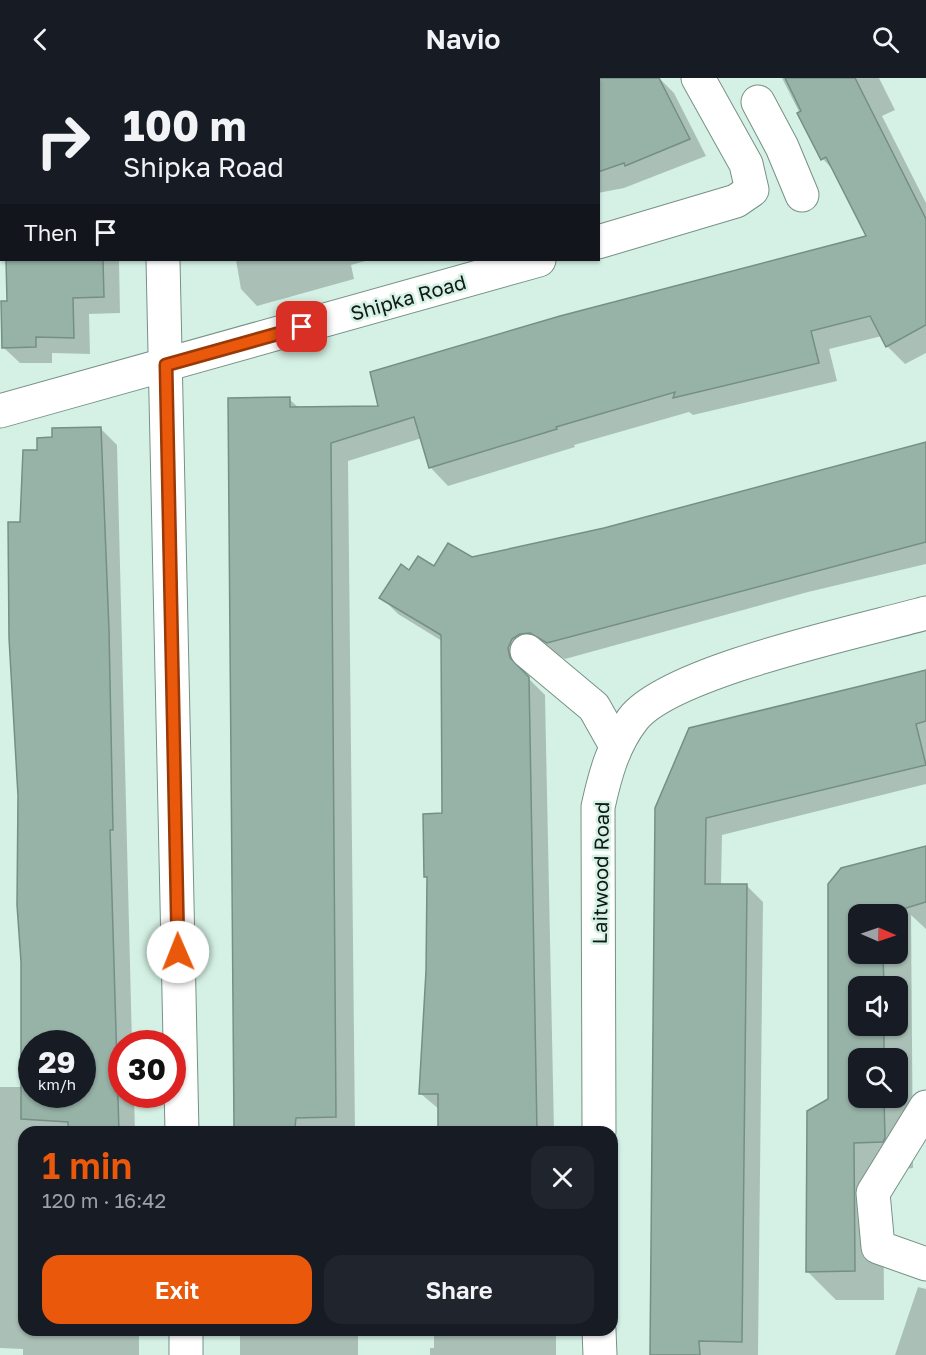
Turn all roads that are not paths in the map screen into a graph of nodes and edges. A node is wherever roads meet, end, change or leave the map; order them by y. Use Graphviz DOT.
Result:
graph roads {
  1 [pos="698,78"];
  2 [pos="758,102"];
  3 [pos="782,147"];
  4 [pos="746,164"];
  5 [pos="802,195"];
  6 [pos="600,241"];
  7 [pos="163,261"];
  8 [pos="535,261"];
  9 [pos="166,365"];
  10 [pos="0,411"];
  11 [pos="926,613"];
  12 [pos="527,651"];
  13 [pos="616,746"];
  14 [pos="926,1107"];
  15 [pos="182,1126"];
  16 [pos="599,1126"];
  17 [pos="926,1264"];
  18 [pos="186,1336"];
  19 [pos="599,1336"];
  20 [pos="186,1355"];
  21 [pos="600,1355"];
  1 -- 4 [label="street"];
  2 -- 3 [label="street"];
  3 -- 4 [label="street"];
  3 -- 5 [label="street"];
  4 -- 6 [label="street"];
  7 -- 9 [label="street"];
  8 -- 9 [label="street, Shipka Road"];
  9 -- 10 [label="street, Shipka Road"];
  9 -- 15 [label="street"];
  11 -- 13 [label="street, Laitwood Road"];
  12 -- 13 [label="street"];
  13 -- 16 [label="street, Laitwood Road"];
  14 -- 17 [label="street"];
  18 -- 20 [label="street"];
  19 -- 21 [label="street"];
}
